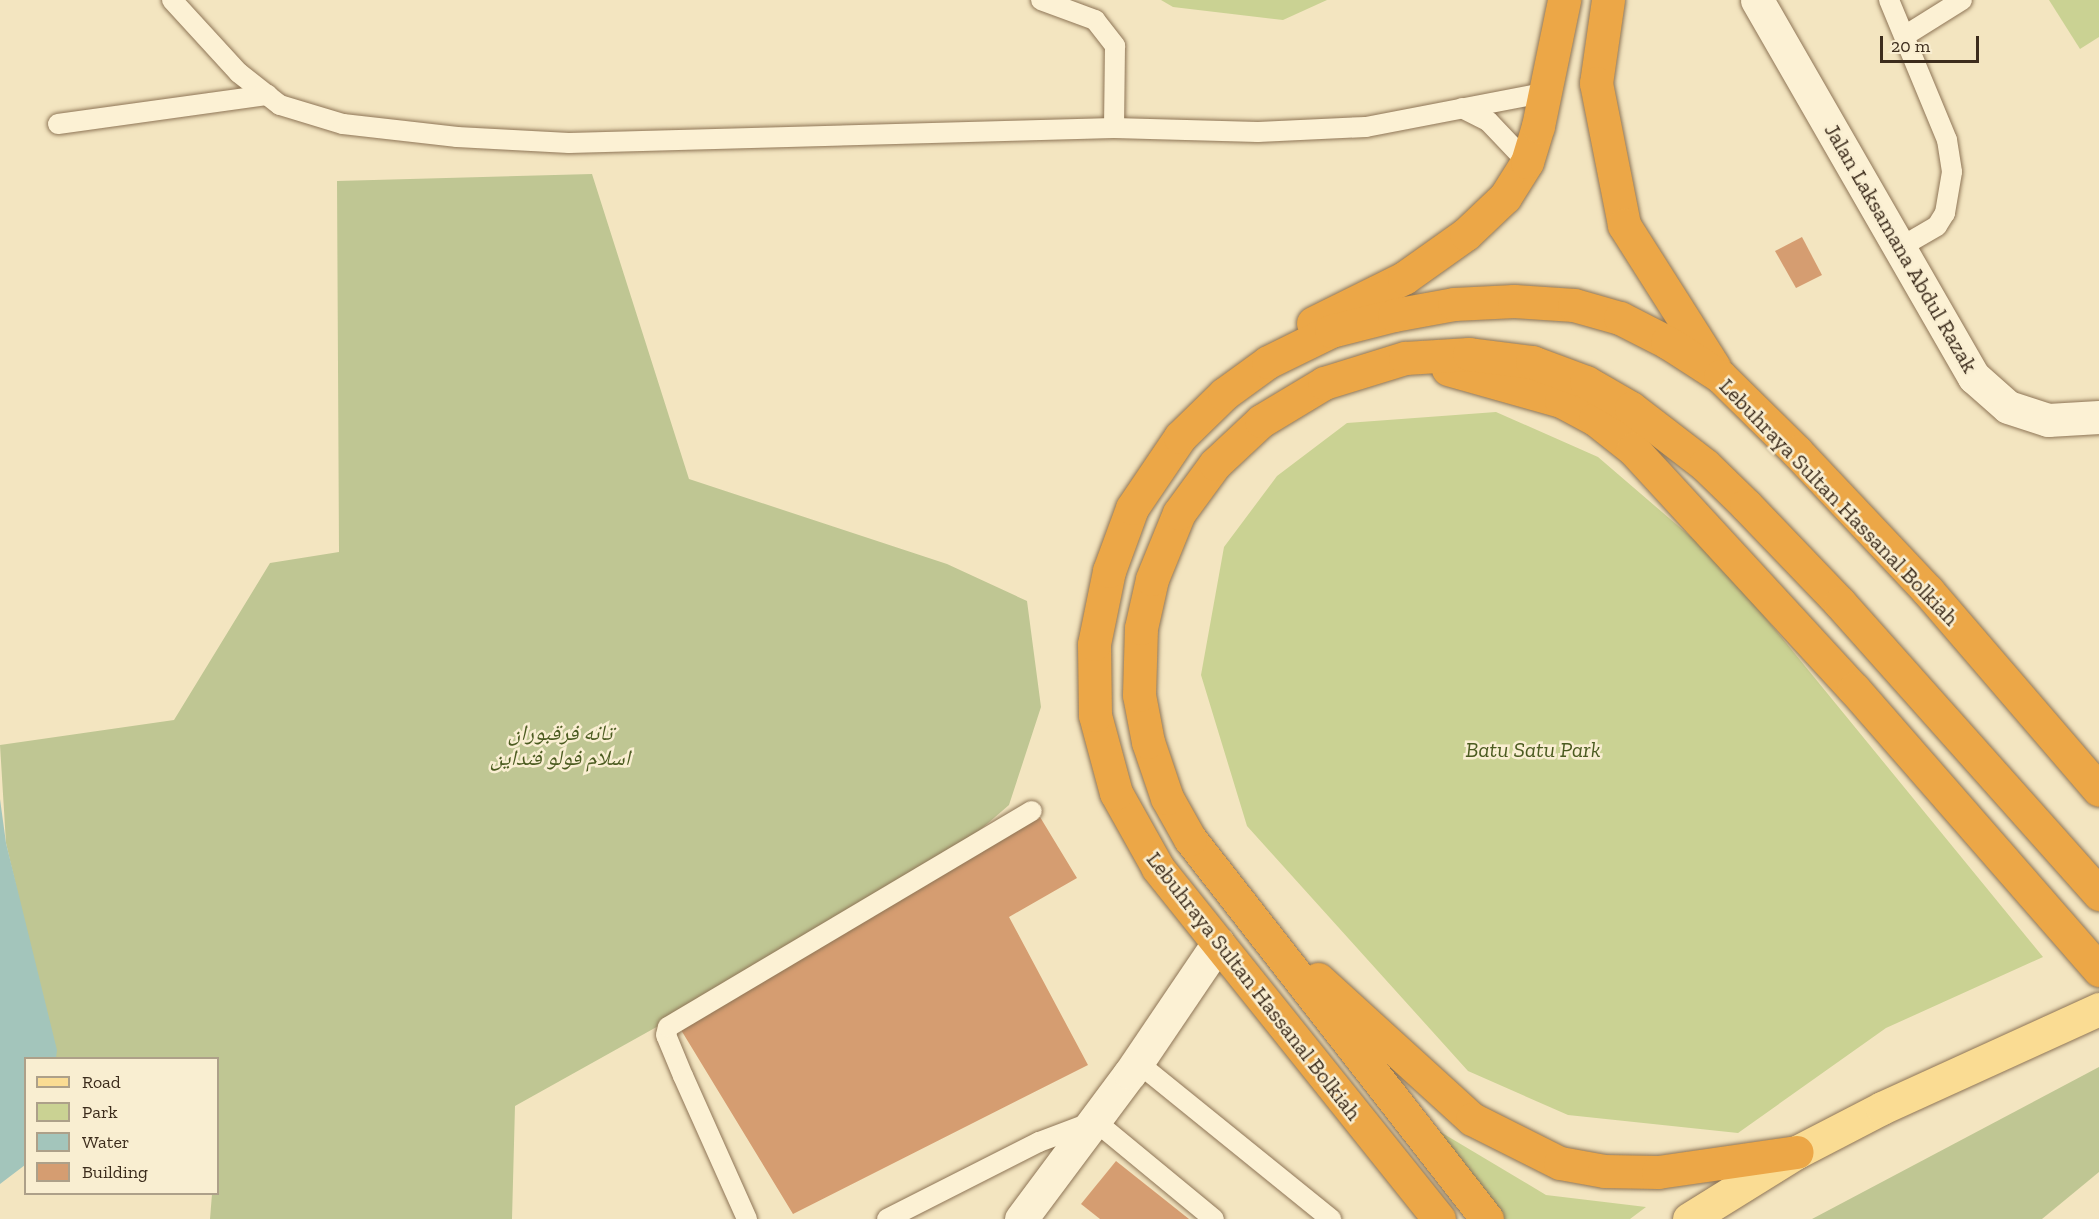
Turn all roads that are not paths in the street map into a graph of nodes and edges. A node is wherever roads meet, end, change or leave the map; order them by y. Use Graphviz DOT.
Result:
graph roads {
  1 [pos="172,0"];
  2 [pos="1041,0"];
  3 [pos="1564,0"];
  4 [pos="1608,0"];
  5 [pos="1757,0"];
  6 [pos="1889,0"];
  7 [pos="1962,0"];
  8 [pos="1906,35"];
  9 [pos="1543,93"];
  10 [pos="268,95"];
  11 [pos="1462,108"];
  12 [pos="58,124"];
  13 [pos="1114,128"];
  14 [pos="1527,162"];
  15 [pos="1899,248"];
  16 [pos="1405,358"];
  17 [pos="1268,362"];
  18 [pos="1720,376"];
  19 [pos="2099,417"];
  20 [pos="2099,790"];
  21 [pos="1032,811"];
  22 [pos="2099,894"];
  23 [pos="1248,915"];
  24 [pos="1218,943"];
  25 [pos="2099,970"];
  26 [pos="2092,1014"];
  27 [pos="1137,1062"];
  28 [pos="1095,1121"];
  29 [pos="1797,1152"];
  30 [pos="1436,1217"];
  31 [pos="890,1218"];
  32 [pos="747,1219"];
  33 [pos="1021,1219"];
  34 [pos="1214,1219"];
  35 [pos="1331,1219"];
  36 [pos="1486,1219"];
  37 [pos="1689,1219"];
  1 -- 10 [label="lane"];
  2 -- 13 [label="lane"];
  3 -- 9 [label="highway"];
  4 -- 18 [label="highway"];
  5 -- 15 [label="street, Jalan Laksamana Abdul Razak"];
  6 -- 8 [label="lane"];
  7 -- 8 [label="lane"];
  8 -- 15 [label="lane"];
  9 -- 11 [label="lane"];
  9 -- 14 [label="highway"];
  10 -- 12 [label="lane"];
  10 -- 13 [label="lane"];
  11 -- 13 [label="lane"];
  11 -- 14 [label="lane"];
  14 -- 17 [label="highway"];
  15 -- 19 [label="street, Jalan Laksamana Abdul Razak"];
  16 -- 22 [label="highway, Lebuhraya Sultan Hassanal Bolkiah"];
  16 -- 23 [label="highway, Lebuhraya Sultan Hassanal Bolkiah"];
  16 -- 25 [label="highway"];
  17 -- 18 [label="highway, Lebuhraya Sultan Hassanal Bolkiah"];
  17 -- 24 [label="highway, Lebuhraya Sultan Hassanal Bolkiah"];
  18 -- 20 [label="highway, Lebuhraya Sultan Hassanal Bolkiah"];
  21 -- 32 [label="lane"];
  23 -- 29 [label="highway"];
  23 -- 36 [label="highway, Lebuhraya Sultan Hassanal Bolkiah"];
  24 -- 27 [label="street"];
  24 -- 30 [label="highway, Lebuhraya Sultan Hassanal Bolkiah"];
  26 -- 29 [label="main road"];
  27 -- 28 [label="street"];
  27 -- 35 [label="lane"];
  28 -- 31 [label="lane"];
  28 -- 33 [label="street"];
  28 -- 34 [label="lane"];
  29 -- 37 [label="main road"];
}
